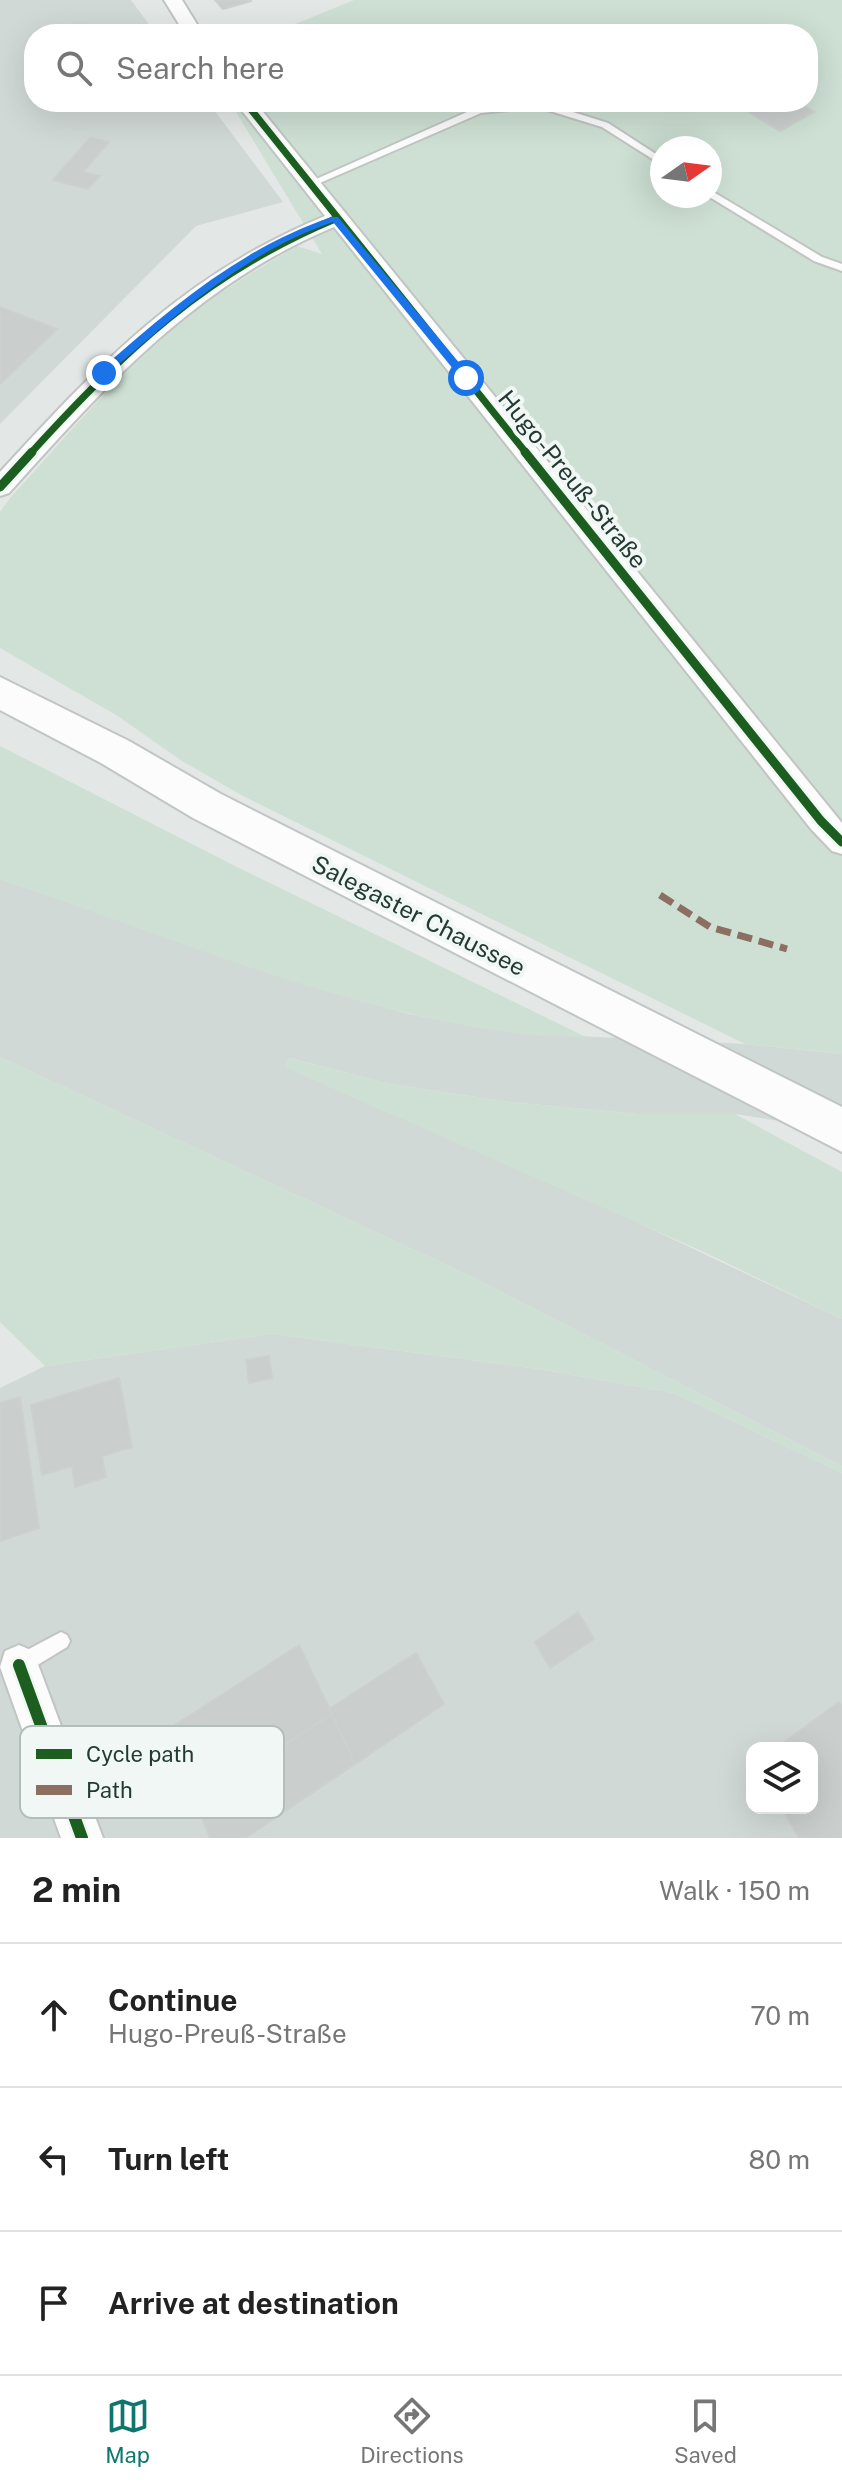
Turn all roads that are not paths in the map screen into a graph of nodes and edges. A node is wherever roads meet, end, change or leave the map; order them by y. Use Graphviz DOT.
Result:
graph roads {
  1 [pos="173,0"];
  2 [pos="188,24"];
  3 [pos="253,112"];
  4 [pos="474,112"];
  5 [pos="564,112"];
  6 [pos="650,154"];
  7 [pos="310,184"];
  8 [pos="722,200"];
  9 [pos="335,219"];
  10 [pos="842,268"];
  11 [pos="0,487"];
  12 [pos="0,692"];
  13 [pos="842,842"];
  14 [pos="842,1130"];
  15 [pos="61,1641"];
  16 [pos="19,1665"];
  17 [pos="41,1726"];
  18 [pos="75,1818"];
  19 [pos="82,1838"];
  1 -- 2 [label="street"];
  3 -- 7 [label="street, Hugo-Preuß-Straße"];
  4 -- 7 [label="lane"];
  5 -- 6 [label="lane"];
  7 -- 9 [label="street, Hugo-Preuß-Straße"];
  8 -- 10 [label="lane"];
  9 -- 11 [label="street"];
  9 -- 13 [label="street, Hugo-Preuß-Straße"];
  12 -- 14 [label="main road, Salegaster Chaussee"];
  15 -- 16 [label="lane"];
  16 -- 17 [label="street"];
  18 -- 19 [label="street"];
}
